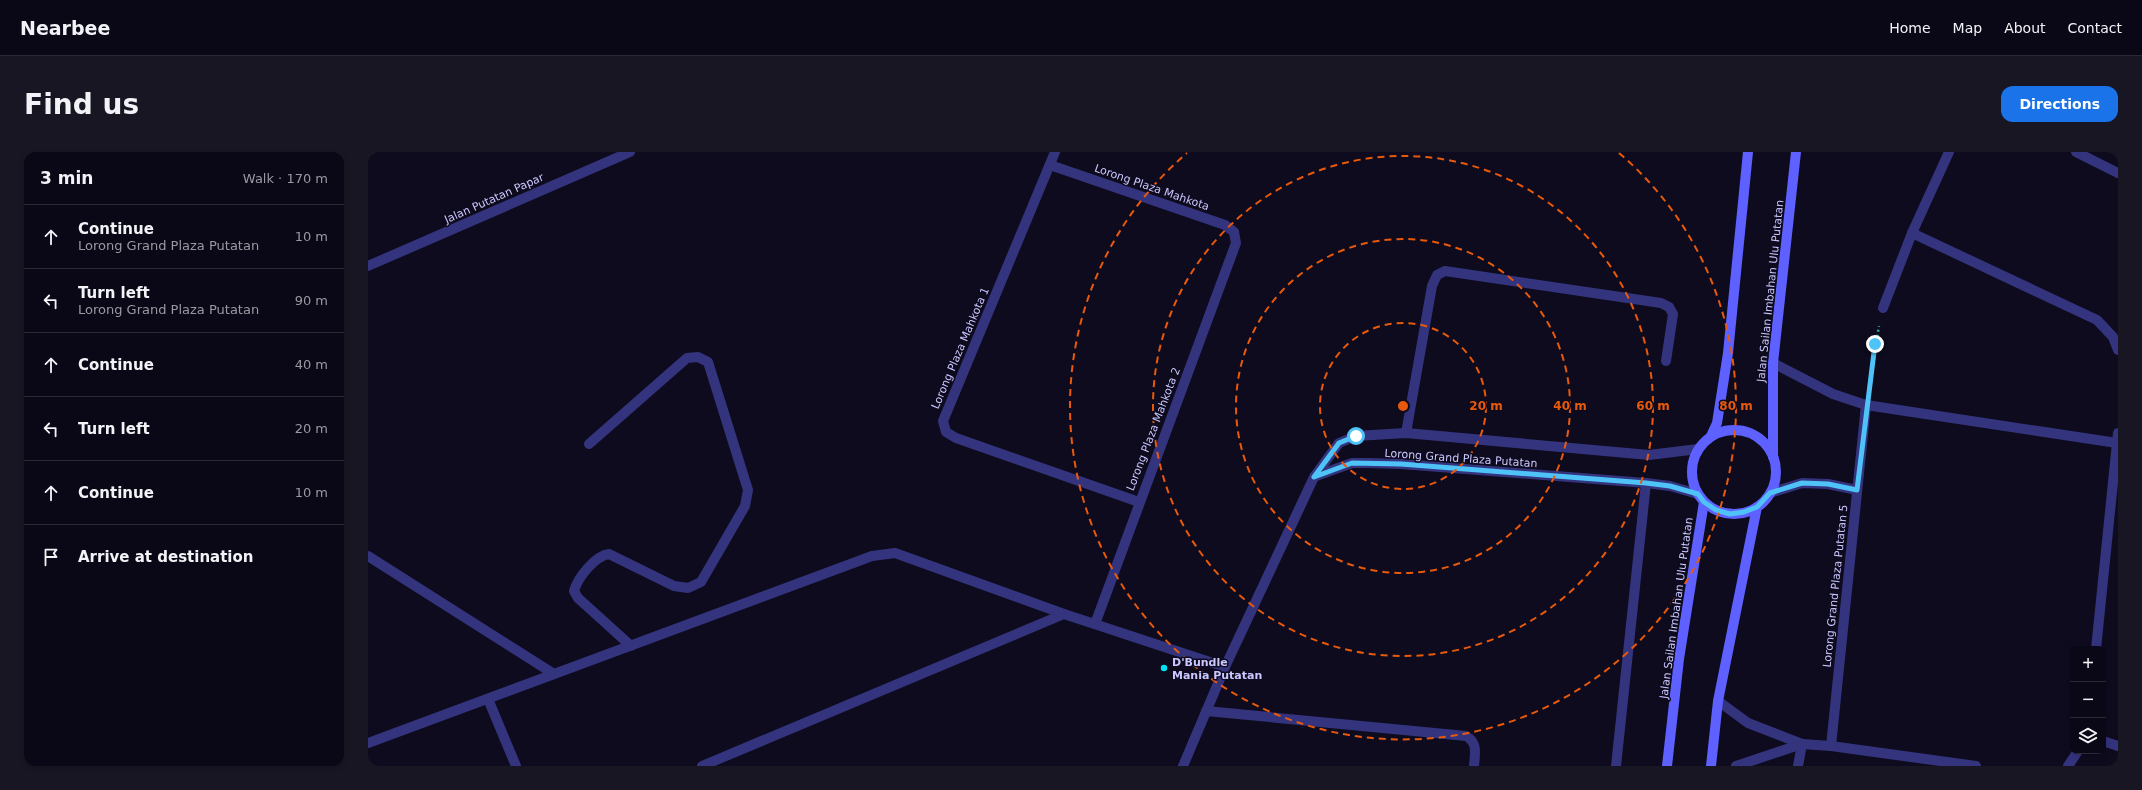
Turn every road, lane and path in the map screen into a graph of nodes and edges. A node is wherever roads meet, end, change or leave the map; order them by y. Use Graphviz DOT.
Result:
graph roads {
  1 [pos="630,152"];
  2 [pos="1055,152"];
  3 [pos="1748,152"];
  4 [pos="1796,152"];
  5 [pos="1949,152"];
  6 [pos="2076,152"];
  7 [pos="1050,165"];
  8 [pos="2118,173"];
  9 [pos="1912,233"];
  10 [pos="1236,243"];
  11 [pos="368,266"];
  12 [pos="1883,308"];
  13 [pos="2118,350"];
  14 [pos="1666,361"];
  15 [pos="1773,363"];
  16 [pos="1866,405"];
  17 [pos="1406,433"];
  18 [pos="1711,436"];
  19 [pos="2118,438"];
  20 [pos="589,444"];
  21 [pos="1698,449"];
  22 [pos="1773,457"];
  23 [pos="1314,477"];
  24 [pos="1646,483"];
  25 [pos="1857,490"];
  26 [pos="1770,493"];
  27 [pos="1701,498"];
  28 [pos="1139,502"];
  29 [pos="1757,507"];
  30 [pos="368,556"];
  31 [pos="1064,614"];
  32 [pos="1095,624"];
  33 [pos="631,646"];
  34 [pos="2096,646"];
  35 [pos="1225,667"];
  36 [pos="554,674"];
  37 [pos="488,699"];
  38 [pos="1718,701"];
  39 [pos="1206,712"];
  40 [pos="2106,742"];
  41 [pos="368,743"];
  42 [pos="1802,744"];
  43 [pos="1831,746"];
  44 [pos="2118,746"];
  45 [pos="2076,754"];
  46 [pos="516,766"];
  47 [pos="702,766"];
  48 [pos="1183,766"];
  49 [pos="1474,766"];
  50 [pos="1616,766"];
  51 [pos="1668,766"];
  52 [pos="1711,766"];
  53 [pos="1736,766"];
  54 [pos="1798,766"];
  55 [pos="1976,766"];
  56 [pos="2068,766"];
  1 -- 11 [label="street, Jalan Putatan Papar"];
  2 -- 7 [label="street, Lorong Plaza Mahkota 1"];
  3 -- 18 [label="street"];
  4 -- 15 [label="street, Jalan Sailan Imbahan Ulu Putatan"];
  5 -- 9 [label="street"];
  6 -- 8 [label="street"];
  7 -- 10 [label="street, Lorong Plaza Mahkota"];
  7 -- 28 [label="street, Lorong Plaza Mahkota 1"];
  9 -- 12 [label="street"];
  9 -- 13 [label="street"];
  10 -- 28 [label="street, Lorong Plaza Mahkota 2"];
  12 -- 16 [label="path"];
  14 -- 17 [label="street"];
  15 -- 16 [label="street"];
  15 -- 22 [label="street, Jalan Sailan Imbahan Ulu Putatan"];
  16 -- 19 [label="street"];
  16 -- 25 [label="street, Lorong Grand Plaza Putatan 5"];
  17 -- 21 [label="street, Lorong Grand Plaza Putatan"];
  17 -- 23 [label="street, Lorong Grand Plaza Putatan"];
  18 -- 21 [label="street"];
  18 -- 22 [label="street"];
  19 -- 34 [label="street"];
  20 -- 33 [label="street"];
  21 -- 27 [label="street"];
  22 -- 26 [label="street"];
  23 -- 24 [label="street, Lorong Grand Plaza Putatan"];
  23 -- 35 [label="street"];
  24 -- 27 [label="street, Lorong Grand Plaza Putatan"];
  24 -- 50 [label="street"];
  25 -- 26 [label="street"];
  25 -- 43 [label="street, Lorong Grand Plaza Putatan 5"];
  26 -- 29 [label="street"];
  27 -- 29 [label="street"];
  27 -- 51 [label="street, Jalan Sailan Imbahan Ulu Putatan"];
  28 -- 32 [label="street, Lorong Plaza Mahkota 2"];
  29 -- 38 [label="street"];
  30 -- 36 [label="street"];
  31 -- 32 [label="street"];
  31 -- 33 [label="street"];
  31 -- 47 [label="street"];
  32 -- 35 [label="street"];
  33 -- 36 [label="street"];
  35 -- 39 [label="street"];
  36 -- 37 [label="street"];
  37 -- 41 [label="street"];
  37 -- 46 [label="street"];
  38 -- 42 [label="street"];
  38 -- 52 [label="street"];
  39 -- 48 [label="street"];
  39 -- 49 [label="street"];
  40 -- 44 [label="street"];
  42 -- 43 [label="street"];
  42 -- 53 [label="street"];
  42 -- 54 [label="street"];
  43 -- 55 [label="street"];
  45 -- 56 [label="street"];
}
